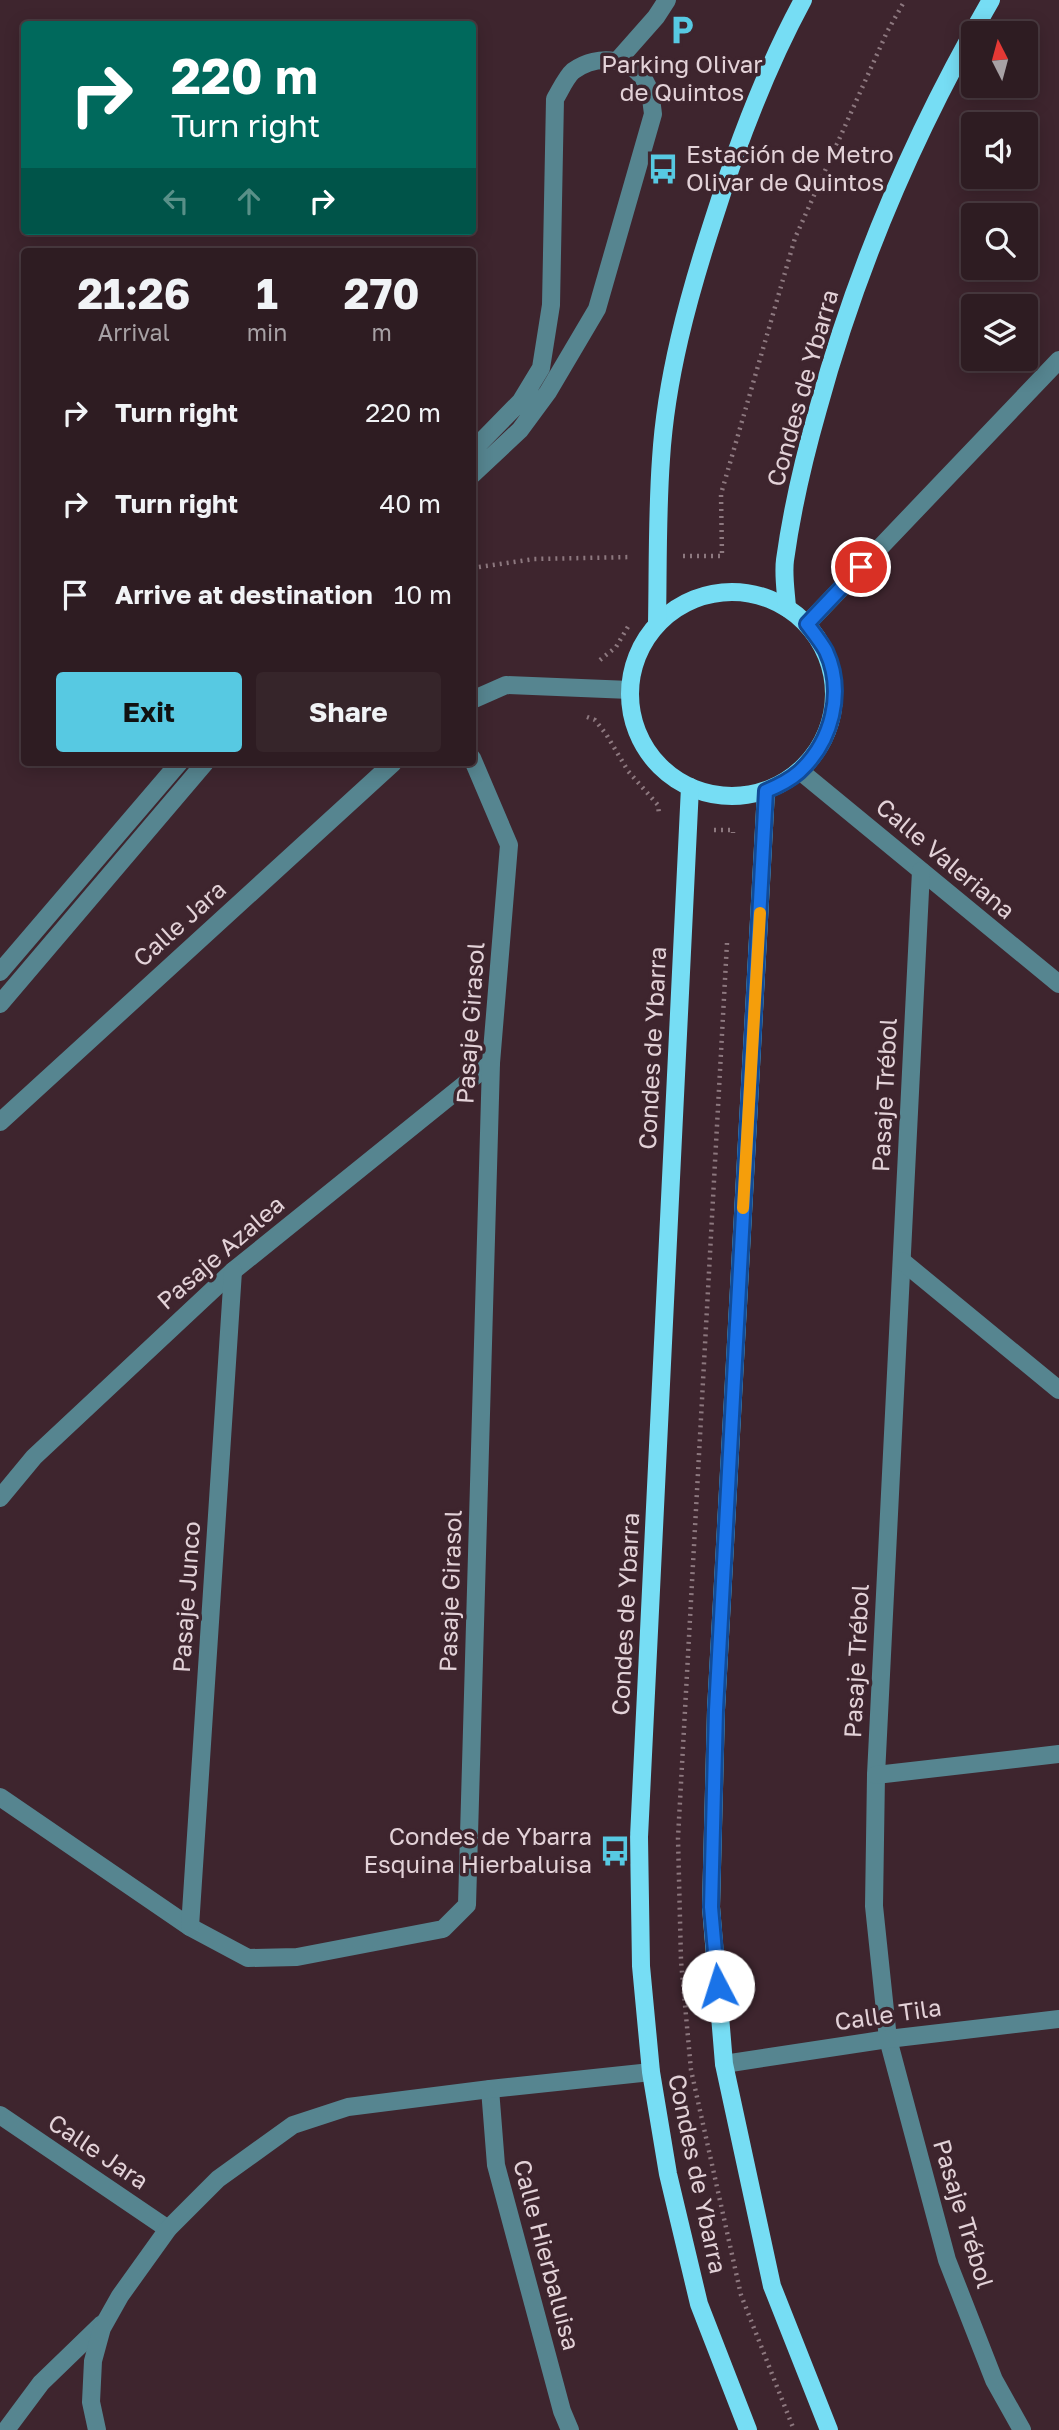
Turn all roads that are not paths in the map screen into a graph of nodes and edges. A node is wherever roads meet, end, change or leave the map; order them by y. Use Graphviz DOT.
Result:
graph roads {
  1 [pos="667,0"];
  2 [pos="803,0"];
  3 [pos="991,0"];
  4 [pos="618,60"];
  5 [pos="1059,360"];
  6 [pos="476,448"];
  7 [pos="476,471"];
  8 [pos="787,608"];
  9 [pos="657,624"];
  10 [pos="807,624"];
  11 [pos="630,690"];
  12 [pos="476,698"];
  13 [pos="176,766"];
  14 [pos="202,766"];
  15 [pos="390,766"];
  16 [pos="475,766"];
  17 [pos="800,771"];
  18 [pos="690,787"];
  19 [pos="766,791"];
  20 [pos="921,871"];
  21 [pos="0,972"];
  22 [pos="1059,985"];
  23 [pos="0,1003"];
  24 [pos="491,1063"];
  25 [pos="0,1122"];
  26 [pos="902,1261"];
  27 [pos="233,1271"];
  28 [pos="1059,1390"];
  29 [pos="0,1498"];
  30 [pos="1059,1754"];
  31 [pos="876,1775"];
  32 [pos="0,1797"];
  33 [pos="190,1927"];
  34 [pos="1059,2019"];
  35 [pos="888,2039"];
  36 [pos="724,2064"];
  37 [pos="651,2072"];
  38 [pos="490,2088"];
  39 [pos="0,2115"];
  40 [pos="168,2230"];
  41 [pos="108,2318"];
  42 [pos="6,2430"];
  43 [pos="97,2430"];
  44 [pos="570,2430"];
  45 [pos="748,2430"];
  46 [pos="828,2430"];
  47 [pos="1022,2430"];
  1 -- 4 [label="street"];
  2 -- 9 [label="main road"];
  3 -- 8 [label="main road, Condes de Ybarra"];
  4 -- 6 [label="street"];
  4 -- 7 [label="street"];
  5 -- 10 [label="street"];
  8 -- 9 [label="main road"];
  8 -- 10 [label="main road"];
  9 -- 11 [label="main road"];
  10 -- 17 [label="main road"];
  11 -- 12 [label="street"];
  11 -- 18 [label="main road"];
  13 -- 21 [label="street"];
  14 -- 23 [label="street"];
  15 -- 25 [label="street, Calle Jara"];
  16 -- 24 [label="street, Pasaje Girasol"];
  17 -- 19 [label="main road"];
  17 -- 20 [label="street, Calle Valeriana"];
  18 -- 19 [label="main road"];
  18 -- 37 [label="main road, Condes de Ybarra"];
  19 -- 36 [label="main road, Condes de Ybarra"];
  20 -- 22 [label="street, Calle Valeriana"];
  20 -- 26 [label="street, Pasaje Trébol"];
  24 -- 27 [label="street, Pasaje Azalea"];
  24 -- 33 [label="street, Pasaje Girasol"];
  26 -- 28 [label="street"];
  26 -- 31 [label="street, Pasaje Trébol"];
  27 -- 29 [label="street, Pasaje Azalea"];
  27 -- 33 [label="street, Pasaje Junco"];
  30 -- 31 [label="street"];
  31 -- 35 [label="street, Pasaje Trébol"];
  32 -- 33 [label="street, Pasaje Girasol"];
  34 -- 35 [label="street, Calle Tila"];
  35 -- 36 [label="street, Calle Tila"];
  35 -- 47 [label="street, Pasaje Trébol"];
  36 -- 46 [label="main road, Condes de Ybarra"];
  37 -- 38 [label="street"];
  37 -- 45 [label="main road, Condes de Ybarra"];
  38 -- 40 [label="street"];
  38 -- 44 [label="street, Calle Hierbaluisa"];
  39 -- 40 [label="street, Calle Jara"];
  40 -- 41 [label="street"];
  41 -- 42 [label="street"];
  41 -- 43 [label="street"];
}
